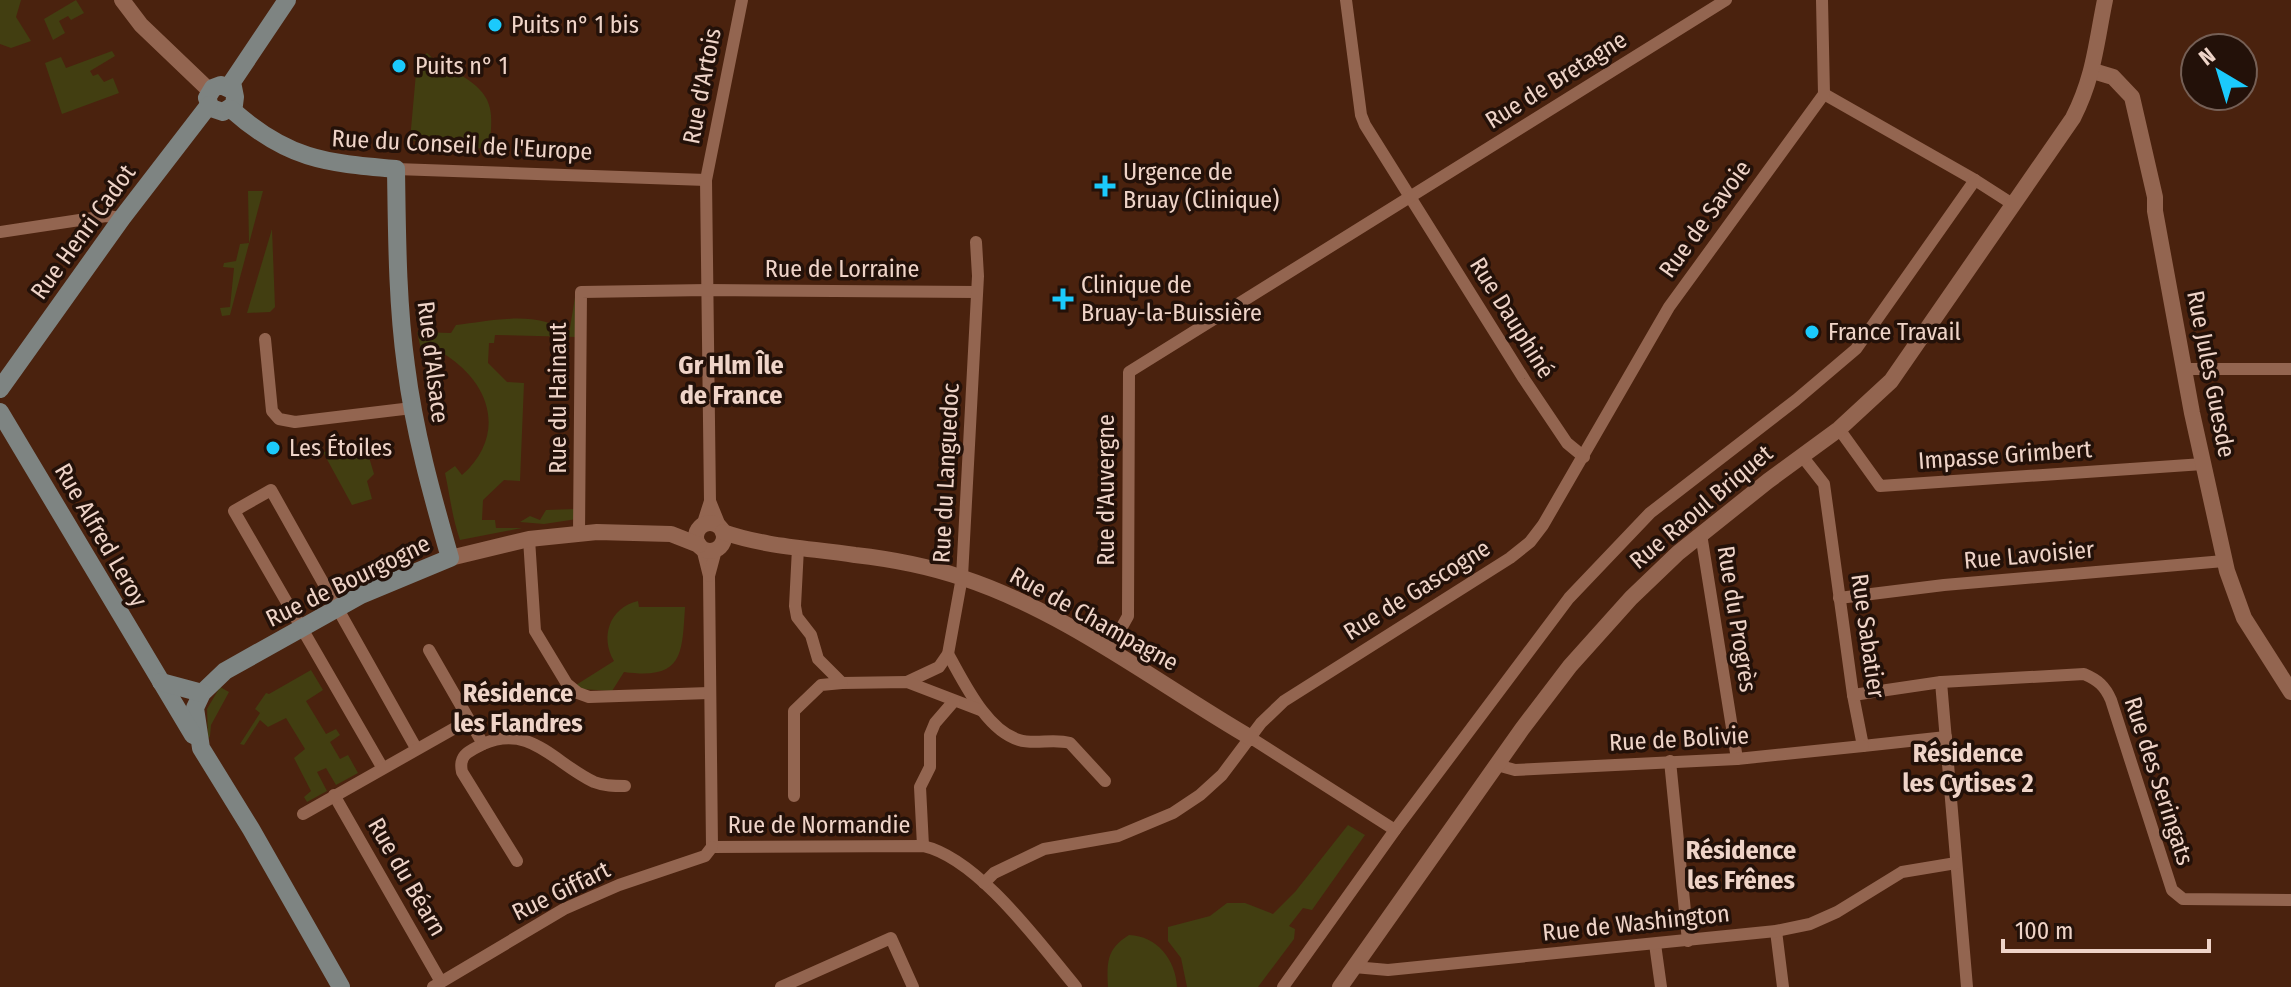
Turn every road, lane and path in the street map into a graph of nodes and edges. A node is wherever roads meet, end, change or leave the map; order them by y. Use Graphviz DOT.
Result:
graph roads {
  1 [pos="122,0"];
  2 [pos="277,0"];
  3 [pos="287,0"];
  4 [pos="742,0"];
  5 [pos="1346,0"];
  6 [pos="1726,0"];
  7 [pos="1822,0"];
  8 [pos="2105,0"];
  9 [pos="2093,71"];
  10 [pos="1824,94"];
  11 [pos="219,96"];
  12 [pos="396,169"];
  13 [pos="706,180"];
  14 [pos="1975,180"];
  15 [pos="1409,197"];
  16 [pos="2014,205"];
  17 [pos="122,218"];
  18 [pos="0,232"];
  19 [pos="976,242"];
  20 [pos="707,290"];
  21 [pos="977,292"];
  22 [pos="265,339"];
  23 [pos="2184,369"];
  24 [pos="2291,369"];
  25 [pos="1129,372"];
  26 [pos="0,389"];
  27 [pos="412,408"];
  28 [pos="0,412"];
  29 [pos="1839,429"];
  30 [pos="1802,456"];
  31 [pos="1584,457"];
  32 [pos="2203,464"];
  33 [pos="579,534"];
  34 [pos="1701,534"];
  35 [pos="710,538"];
  36 [pos="529,539"];
  37 [pos="798,548"];
  38 [pos="450,558"];
  39 [pos="2224,561"];
  40 [pos="962,577"];
  41 [pos="1839,598"];
  42 [pos="338,607"];
  43 [pos="301,627"];
  44 [pos="429,650"];
  45 [pos="1109,650"];
  46 [pos="948,654"];
  47 [pos="161,682"];
  48 [pos="907,682"];
  49 [pos="1941,682"];
  50 [pos="842,683"];
  51 [pos="2291,692"];
  52 [pos="202,693"];
  53 [pos="709,693"];
  54 [pos="1853,695"];
  55 [pos="954,701"];
  56 [pos="980,710"];
  57 [pos="469,720"];
  58 [pos="1946,737"];
  59 [pos="1251,738"];
  60 [pos="483,744"];
  61 [pos="1863,746"];
  62 [pos="201,748"];
  63 [pos="416,748"];
  64 [pos="1737,759"];
  65 [pos="1670,761"];
  66 [pos="1497,765"];
  67 [pos="382,767"];
  68 [pos="1105,781"];
  69 [pos="625,786"];
  70 [pos="334,795"];
  71 [pos="794,796"];
  72 [pos="303,814"];
  73 [pos="1395,830"];
  74 [pos="923,846"];
  75 [pos="712,847"];
  76 [pos="517,861"];
  77 [pos="1956,863"];
  78 [pos="984,883"];
  79 [pos="2291,900"];
  80 [pos="1776,931"];
  81 [pos="1688,941"];
  82 [pos="1655,944"];
  83 [pos="1354,967"];
  84 [pos="437,984"];
  85 [pos="341,987"];
  86 [pos="781,987"];
  87 [pos="913,987"];
  88 [pos="1076,987"];
  89 [pos="1283,987"];
  90 [pos="1340,987"];
  91 [pos="1661,987"];
  92 [pos="1783,987"];
  93 [pos="1967,987"];
  1 -- 11 [label="street"];
  2 -- 11 [label="main road, Rue Henri Cadot"];
  3 -- 11 [label="main road, Rue Henri Cadot"];
  4 -- 13 [label="street, Rue d'Artois"];
  5 -- 15 [label="street, Rue Dauphiné"];
  6 -- 15 [label="street, Rue de Bretagne"];
  7 -- 10 [label="street"];
  8 -- 9 [label="street, Rue Raoul Briquet"];
  9 -- 16 [label="street, Rue Raoul Briquet"];
  9 -- 23 [label="street, Rue Jules Guesde"];
  10 -- 14 [label="street"];
  10 -- 31 [label="street, Rue de Savoie"];
  11 -- 12 [label="main road, Rue du Conseil de l'Europe"];
  11 -- 17 [label="main road, Rue Henri Cadot"];
  12 -- 13 [label="street, Rue du Conseil de l'Europe"];
  12 -- 27 [label="main road, Rue d'Alsace"];
  13 -- 20 [label="street, Rue d'Artois"];
  14 -- 16 [label="street"];
  14 -- 73 [label="street"];
  15 -- 25 [label="street, Rue de Bretagne"];
  15 -- 31 [label="street, Rue Dauphiné"];
  16 -- 29 [label="street, Rue Raoul Briquet"];
  17 -- 18 [label="street"];
  17 -- 26 [label="main road, Rue Henri Cadot"];
  19 -- 21 [label="street, Rue du Languedoc"];
  20 -- 21 [label="street, Rue de Lorraine"];
  20 -- 33 [label="street, Rue du Hainaut"];
  20 -- 35 [label="street, Rue d'Artois"];
  21 -- 40 [label="street, Rue du Languedoc"];
  22 -- 27 [label="street"];
  23 -- 24 [label="street"];
  23 -- 32 [label="street, Rue Jules Guesde"];
  25 -- 45 [label="street, Rue d'Auvergne"];
  27 -- 38 [label="main road, Rue d'Alsace"];
  28 -- 47 [label="main road, Rue Alfred Leroy"];
  29 -- 30 [label="street, Rue Raoul Briquet"];
  29 -- 32 [label="street, Impasse Grimbert"];
  30 -- 34 [label="street, Rue Raoul Briquet"];
  30 -- 41 [label="street, Rue Sabatier"];
  31 -- 59 [label="street, Rue de Gascogne"];
  32 -- 39 [label="street, Rue Jules Guesde"];
  33 -- 35 [label="street, Rue de Bourgogne"];
  33 -- 36 [label="street, Rue de Bourgogne"];
  34 -- 64 [label="street, Rue du Progrès"];
  34 -- 66 [label="street, Rue Raoul Briquet"];
  35 -- 37 [label="street, Rue de Champagne"];
  35 -- 53 [label="street"];
  36 -- 38 [label="street, Rue de Bourgogne"];
  36 -- 53 [label="street"];
  37 -- 40 [label="street, Rue de Champagne"];
  37 -- 50 [label="street"];
  38 -- 42 [label="main road, Rue de Bourgogne"];
  39 -- 41 [label="street, Rue Lavoisier"];
  39 -- 51 [label="street, Rue Jules Guesde"];
  40 -- 45 [label="street, Rue de Champagne"];
  40 -- 46 [label="street, Rue du Languedoc"];
  41 -- 54 [label="street, Rue Sabatier"];
  42 -- 43 [label="main road, Rue de Bourgogne"];
  42 -- 43 [label="street"];
  42 -- 63 [label="street"];
  43 -- 52 [label="main road, Rue de Bourgogne"];
  43 -- 67 [label="street"];
  44 -- 57 [label="street"];
  45 -- 59 [label="street, Rue de Champagne"];
  46 -- 48 [label="street"];
  46 -- 56 [label="street"];
  47 -- 52 [label="main road"];
  47 -- 62 [label="main road, Rue Alfred Leroy"];
  48 -- 50 [label="street"];
  48 -- 55 [label="street"];
  49 -- 54 [label="street, Rue des Seringats"];
  49 -- 58 [label="street"];
  49 -- 79 [label="street, Rue des Seringats"];
  50 -- 71 [label="street"];
  52 -- 62 [label="main road, Rue Alfred Leroy"];
  53 -- 75 [label="street"];
  54 -- 61 [label="street, Rue Sabatier"];
  55 -- 56 [label="street"];
  55 -- 74 [label="street"];
  56 -- 68 [label="street"];
  57 -- 60 [label="street"];
  57 -- 63 [label="street"];
  58 -- 61 [label="street"];
  58 -- 77 [label="street"];
  59 -- 73 [label="street, Rue de Champagne"];
  59 -- 78 [label="street"];
  60 -- 69 [label="street"];
  60 -- 76 [label="street"];
  61 -- 64 [label="street, Rue de Bolivie"];
  62 -- 85 [label="main road, Rue Alfred Leroy"];
  63 -- 67 [label="street"];
  64 -- 65 [label="street, Rue de Bolivie"];
  65 -- 66 [label="street, Rue de Bolivie"];
  65 -- 81 [label="street"];
  66 -- 83 [label="street, Rue Raoul Briquet"];
  67 -- 70 [label="street"];
  70 -- 72 [label="street"];
  70 -- 84 [label="street, Rue du Béarn"];
  73 -- 89 [label="street"];
  74 -- 75 [label="street, Rue de Normandie"];
  74 -- 78 [label="street, Rue de Normandie"];
  75 -- 84 [label="street, Rue Giffart"];
  77 -- 80 [label="street, Rue de Washington"];
  77 -- 93 [label="street"];
  78 -- 88 [label="street, Rue de Normandie"];
  80 -- 81 [label="street, Rue de Washington"];
  80 -- 92 [label="street"];
  81 -- 82 [label="street, Rue de Washington"];
  82 -- 83 [label="street, Rue de Washington"];
  82 -- 91 [label="street"];
  83 -- 90 [label="street, Rue Raoul Briquet"];
  86 -- 87 [label="street"];
}
